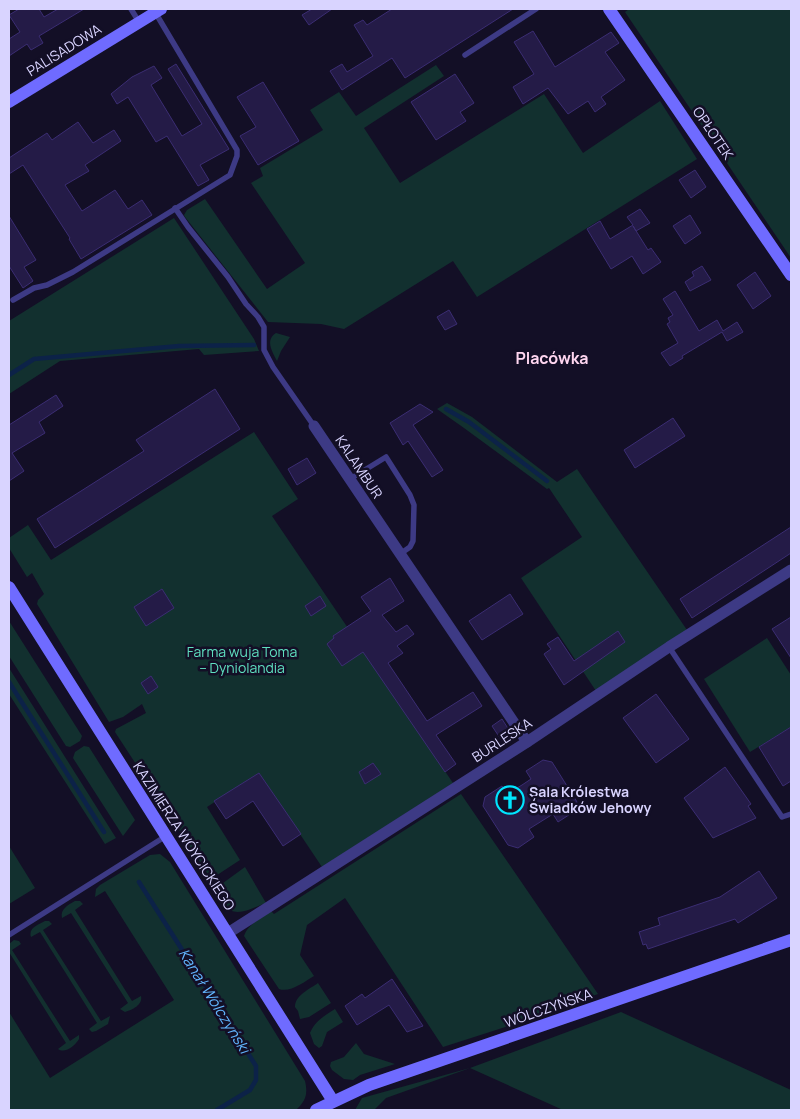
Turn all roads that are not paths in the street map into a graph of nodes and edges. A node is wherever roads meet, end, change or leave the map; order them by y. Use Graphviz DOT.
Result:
graph roads {
  1 [pos="132,9"];
  2 [pos="536,9"];
  3 [pos="609,9"];
  4 [pos="158,10"];
  5 [pos="139,22"];
  6 [pos="465,54"];
  7 [pos="9,102"];
  8 [pos="175,208"];
  9 [pos="791,275"];
  10 [pos="13,300"];
  11 [pos="314,426"];
  12 [pos="350,479"];
  13 [pos="400,554"];
  14 [pos="791,570"];
  15 [pos="9,587"];
  16 [pos="669,647"];
  17 [pos="528,742"];
  18 [pos="791,814"];
  19 [pos="166,836"];
  20 [pos="228,933"];
  21 [pos="9,935"];
  22 [pos="791,940"];
  23 [pos="333,1101"];
  24 [pos="316,1110"];
  1 -- 5 [label="lane"];
  2 -- 6 [label="lane"];
  3 -- 9 [label="street, OPŁOTEK"];
  4 -- 5 [label="street, PALISADOWA"];
  4 -- 8 [label="lane"];
  5 -- 7 [label="street, PALISADOWA"];
  8 -- 10 [label="lane"];
  8 -- 11 [label="lane, KALAMBUR"];
  11 -- 12 [label="street, KALAMBUR"];
  12 -- 13 [label="street, KALAMBUR"];
  12 -- 13 [label="lane"];
  13 -- 17 [label="street, KALAMBUR"];
  14 -- 16 [label="street, BURLESKA"];
  15 -- 19 [label="street, KAZIMIERZA WÓYCICKIEGO"];
  16 -- 17 [label="street, BURLESKA"];
  16 -- 18 [label="lane"];
  17 -- 20 [label="street, BURLESKA"];
  19 -- 20 [label="street, KAZIMIERZA WÓYCICKIEGO"];
  19 -- 21 [label="lane"];
  20 -- 23 [label="street, KAZIMIERZA WÓYCICKIEGO"];
  22 -- 23 [label="street, WÓLCZYŃSKA"];
  23 -- 24 [label="street, WÓLCZYŃSKA"];
}
